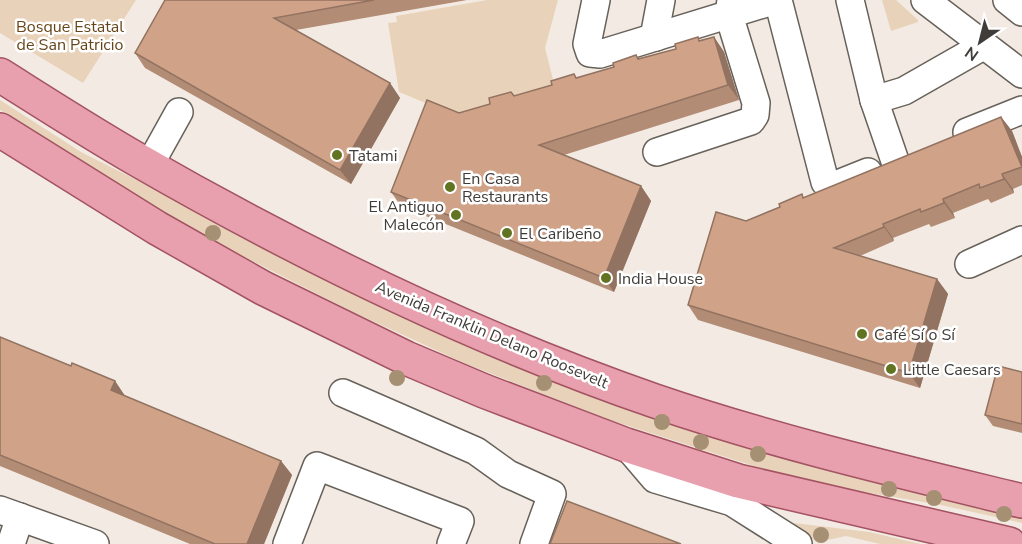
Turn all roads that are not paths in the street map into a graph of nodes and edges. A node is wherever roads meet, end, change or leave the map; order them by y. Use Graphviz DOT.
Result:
graph roads {
  1 [pos="596,0"];
  2 [pos="661,0"];
  3 [pos="777,0"];
  4 [pos="850,0"];
  5 [pos="925,0"];
  6 [pos="1007,0"];
  7 [pos="730,8"];
  8 [pos="1022,12"];
  9 [pos="656,37"];
  10 [pos="981,45"];
  11 [pos="1022,74"];
  12 [pos="0,75"];
  13 [pos="874,100"];
  14 [pos="1022,110"];
  15 [pos="179,112"];
  16 [pos="1,132"];
  17 [pos="948,140"];
  18 [pos="657,152"];
  19 [pos="149,166"];
  20 [pos="1022,240"];
  21 [pos="969,264"];
  22 [pos="343,393"];
  23 [pos="626,445"];
  24 [pos="1022,501"];
  25 [pos="10,513"];
  26 [pos="11,544"];
  27 [pos="95,544"];
  28 [pos="287,544"];
  29 [pos="451,544"];
  30 [pos="534,544"];
  31 [pos="798,544"];
  32 [pos="1010,544"];
  1 -- 9 [label="street"];
  2 -- 9 [label="street"];
  3 -- 7 [label="street"];
  3 -- 13 [label="street"];
  4 -- 13 [label="street"];
  5 -- 10 [label="street"];
  6 -- 8 [label="street"];
  7 -- 9 [label="street"];
  7 -- 18 [label="street"];
  10 -- 11 [label="street"];
  10 -- 13 [label="street"];
  12 -- 19 [label="main road, Avenida Franklin Delano Roosevelt"];
  14 -- 17 [label="street"];
  15 -- 19 [label="street"];
  16 -- 23 [label="main road"];
  19 -- 24 [label="main road, Avenida Franklin Delano Roosevelt"];
  20 -- 21 [label="street"];
  22 -- 30 [label="street"];
  23 -- 31 [label="street"];
  23 -- 32 [label="main road"];
  25 -- 26 [label="street"];
  25 -- 27 [label="street"];
  28 -- 29 [label="street"];
}
